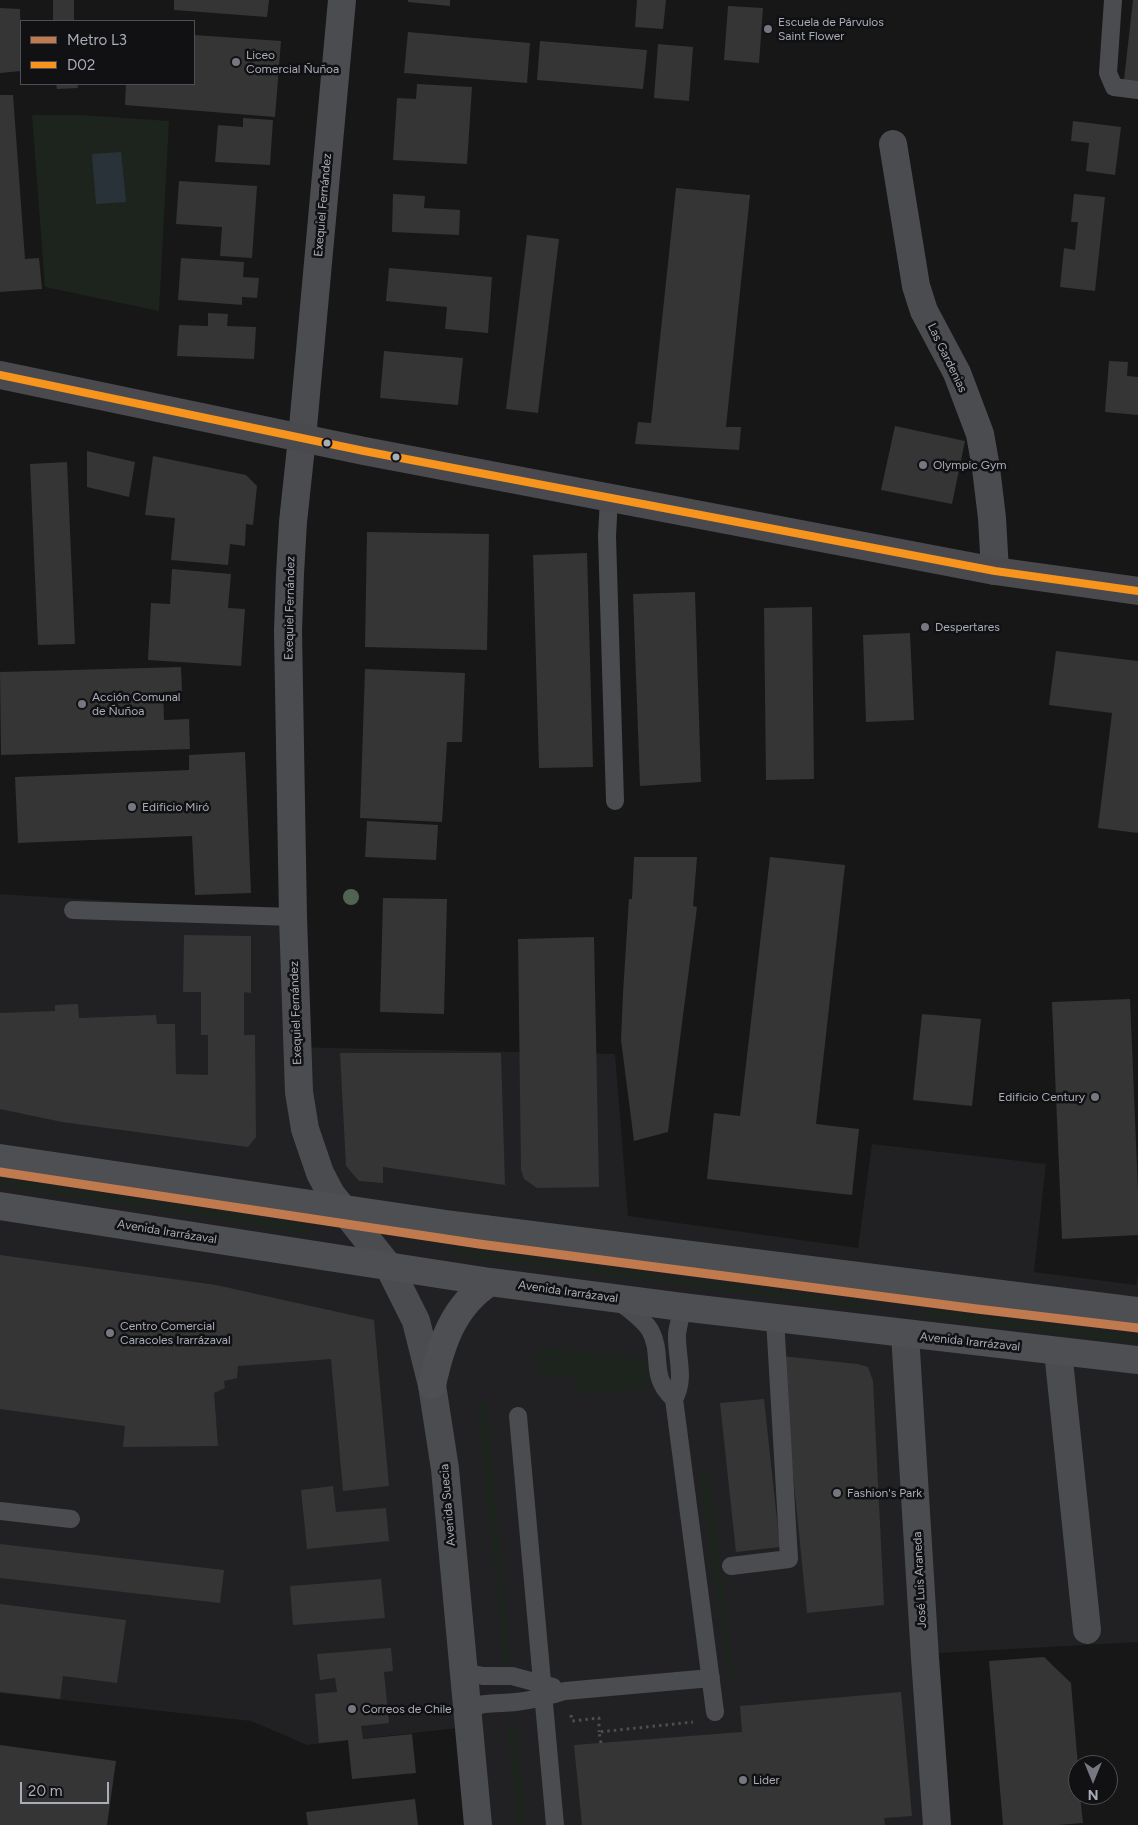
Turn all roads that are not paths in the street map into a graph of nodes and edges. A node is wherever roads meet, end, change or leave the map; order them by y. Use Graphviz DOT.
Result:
graph roads {
  1 [pos="342,0"];
  2 [pos="1112,0"];
  3 [pos="1138,90"];
  4 [pos="893,144"];
  5 [pos="0,376"];
  6 [pos="302,438"];
  7 [pos="609,498"];
  8 [pos="995,571"];
  9 [pos="1138,591"];
  10 [pos="615,801"];
  11 [pos="73,910"];
  12 [pos="293,917"];
  13 [pos="0,1158"];
  14 [pos="0,1206"];
  15 [pos="343,1209"];
  16 [pos="389,1267"];
  17 [pos="490,1282"];
  18 [pos="614,1298"];
  19 [pos="683,1308"];
  20 [pos="1138,1311"];
  21 [pos="775,1319"];
  22 [pos="905,1334"];
  23 [pos="1058,1352"];
  24 [pos="1138,1360"];
  25 [pos="432,1385"];
  26 [pos="674,1399"];
  27 [pos="518,1416"];
  28 [pos="0,1511"];
  29 [pos="71,1519"];
  30 [pos="731,1566"];
  31 [pos="1086,1630"];
  32 [pos="463,1672"];
  33 [pos="711,1678"];
  34 [pos="543,1690"];
  35 [pos="467,1710"];
  36 [pos="715,1712"];
  37 [pos="478,1825"];
  38 [pos="555,1825"];
  39 [pos="937,1825"];
  1 -- 6 [label="street, Exequiel Fernández"];
  2 -- 3 [label="lane"];
  4 -- 8 [label="street, Las Gardenias"];
  5 -- 6 [label="main road"];
  6 -- 7 [label="main road"];
  6 -- 12 [label="street, Exequiel Fernández"];
  7 -- 8 [label="main road"];
  7 -- 10 [label="lane"];
  8 -- 9 [label="main road"];
  11 -- 12 [label="lane"];
  12 -- 15 [label="street, Exequiel Fernández"];
  13 -- 15 [label="main road"];
  14 -- 16 [label="main road, Avenida Irarrázaval"];
  15 -- 16 [label="street, Avenida Suecia"];
  15 -- 20 [label="main road"];
  16 -- 17 [label="main road, Avenida Irarrázaval"];
  16 -- 25 [label="street, Avenida Suecia"];
  17 -- 18 [label="main road, Avenida Irarrázaval"];
  17 -- 25 [label="main road"];
  18 -- 19 [label="main road, Avenida Irarrázaval"];
  18 -- 26 [label="lane"];
  19 -- 21 [label="main road, Avenida Irarrázaval"];
  19 -- 26 [label="lane"];
  21 -- 22 [label="main road, Avenida Irarrázaval"];
  21 -- 30 [label="lane"];
  22 -- 23 [label="main road, Avenida Irarrázaval"];
  22 -- 39 [label="street, José Luis Araneda"];
  23 -- 24 [label="main road, Avenida Irarrázaval"];
  23 -- 31 [label="street"];
  25 -- 32 [label="street, Avenida Suecia"];
  26 -- 33 [label="lane"];
  27 -- 34 [label="lane"];
  28 -- 29 [label="lane"];
  32 -- 34 [label="lane"];
  32 -- 35 [label="street, Avenida Suecia"];
  33 -- 34 [label="lane"];
  33 -- 36 [label="lane"];
  34 -- 35 [label="lane"];
  34 -- 38 [label="lane"];
  35 -- 37 [label="street, Avenida Suecia"];
}
